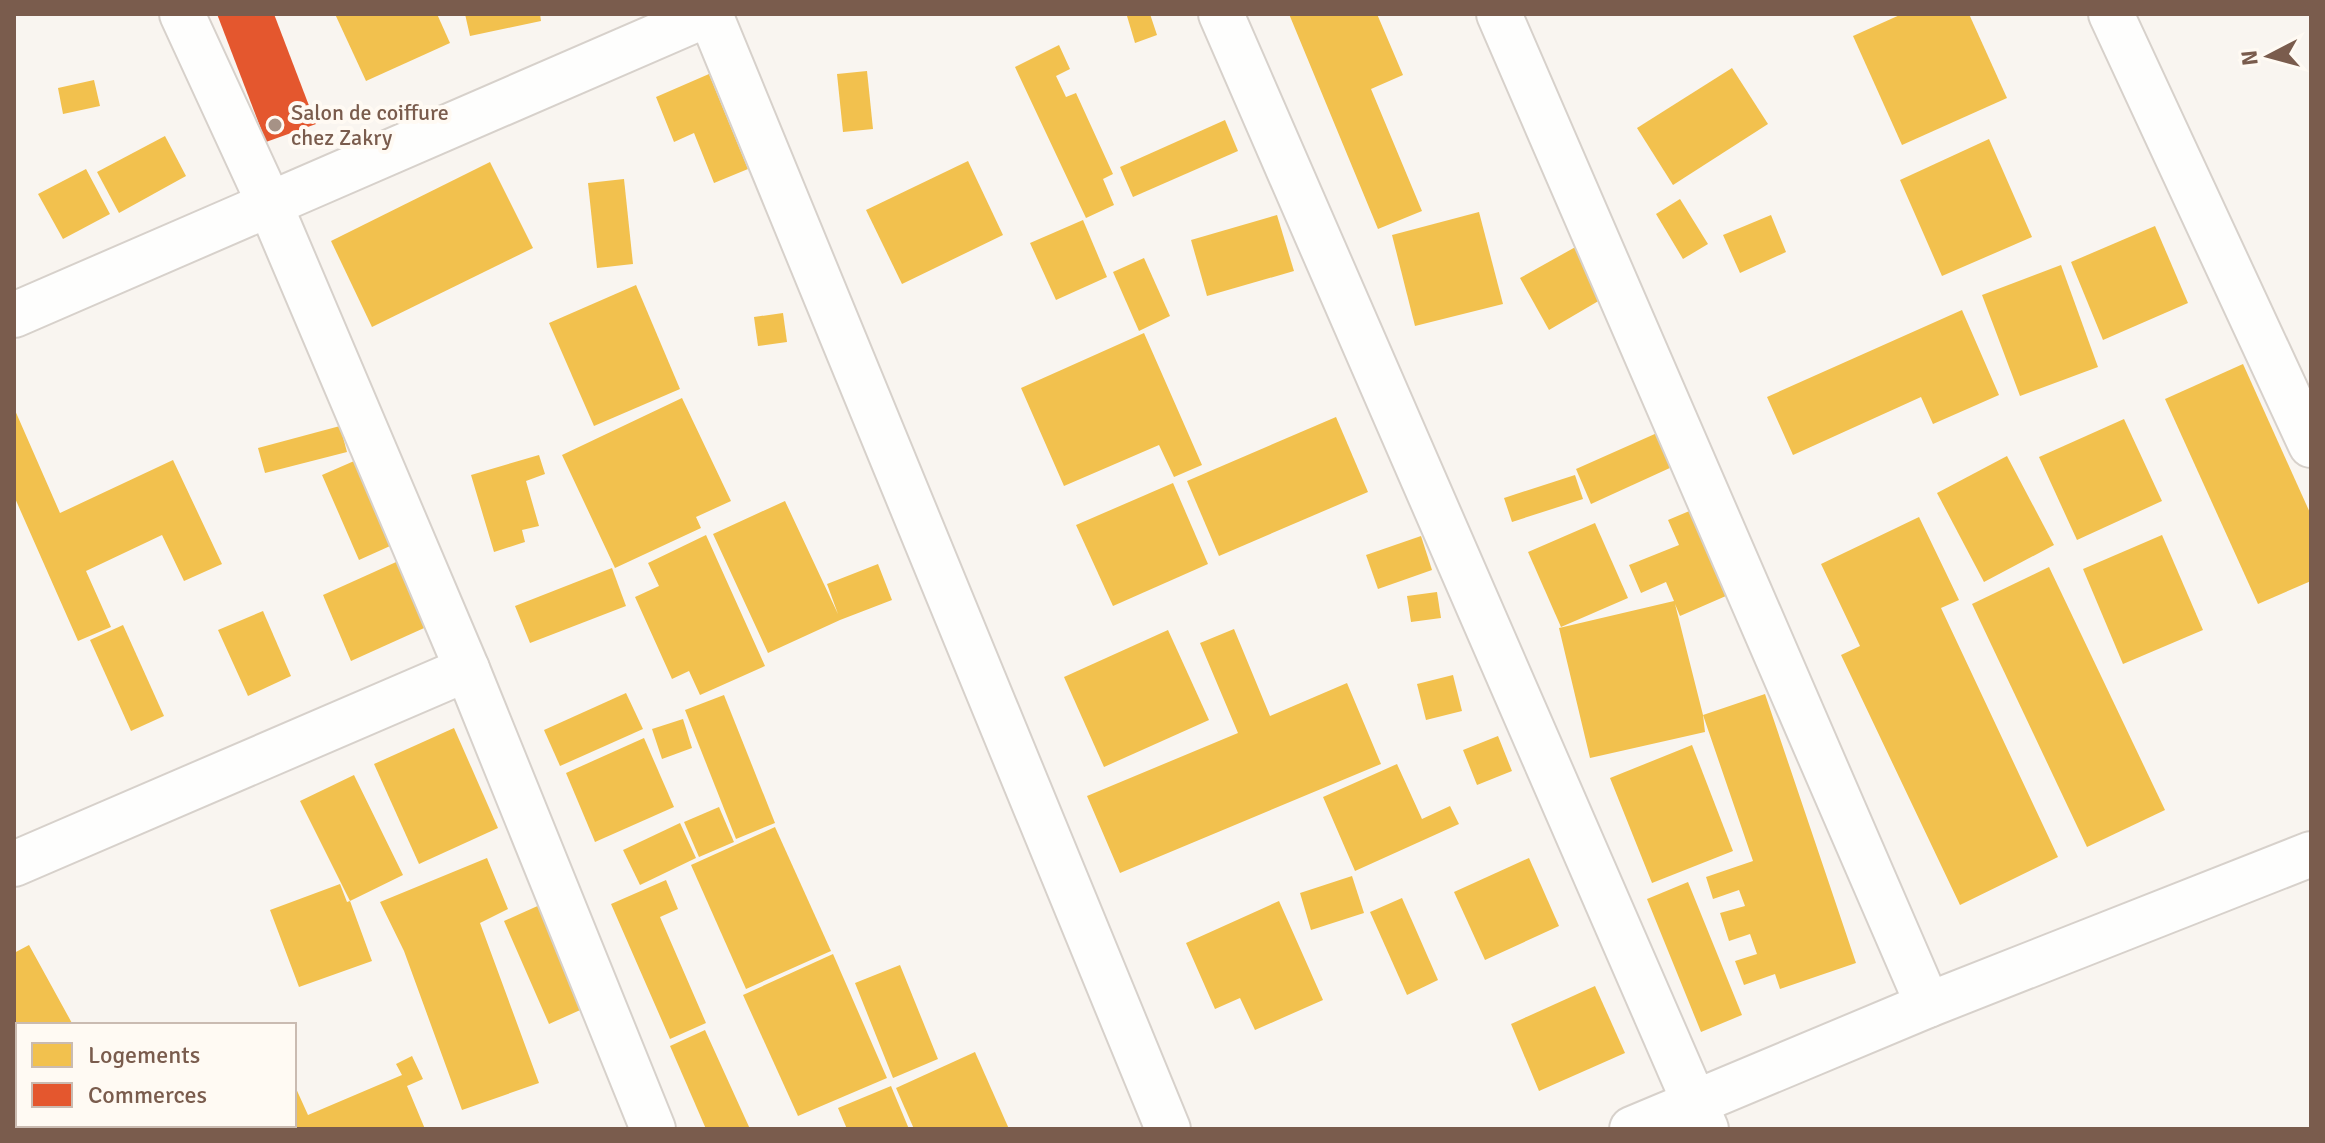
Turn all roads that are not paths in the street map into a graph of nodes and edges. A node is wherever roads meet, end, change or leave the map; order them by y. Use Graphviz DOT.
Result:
graph roads {
  1 [pos="182,14"];
  2 [pos="709,14"];
  3 [pos="1221,14"];
  4 [pos="1499,14"];
  5 [pos="2111,14"];
  6 [pos="270,205"];
  7 [pos="14,315"];
  8 [pos="2311,445"];
  9 [pos="467,669"];
  10 [pos="2311,854"];
  11 [pos="14,864"];
  12 [pos="1928,1005"];
  13 [pos="1700,1116"];
  14 [pos="646,1127"];
  15 [pos="1168,1129"];
  16 [pos="1632,1129"];
  1 -- 6 [label="street"];
  2 -- 6 [label="street"];
  2 -- 15 [label="street"];
  3 -- 13 [label="street"];
  4 -- 12 [label="street"];
  5 -- 8 [label="street"];
  6 -- 7 [label="street"];
  6 -- 9 [label="street"];
  9 -- 11 [label="street"];
  9 -- 14 [label="street"];
  10 -- 12 [label="street"];
  12 -- 13 [label="street"];
  13 -- 16 [label="street"];
}
